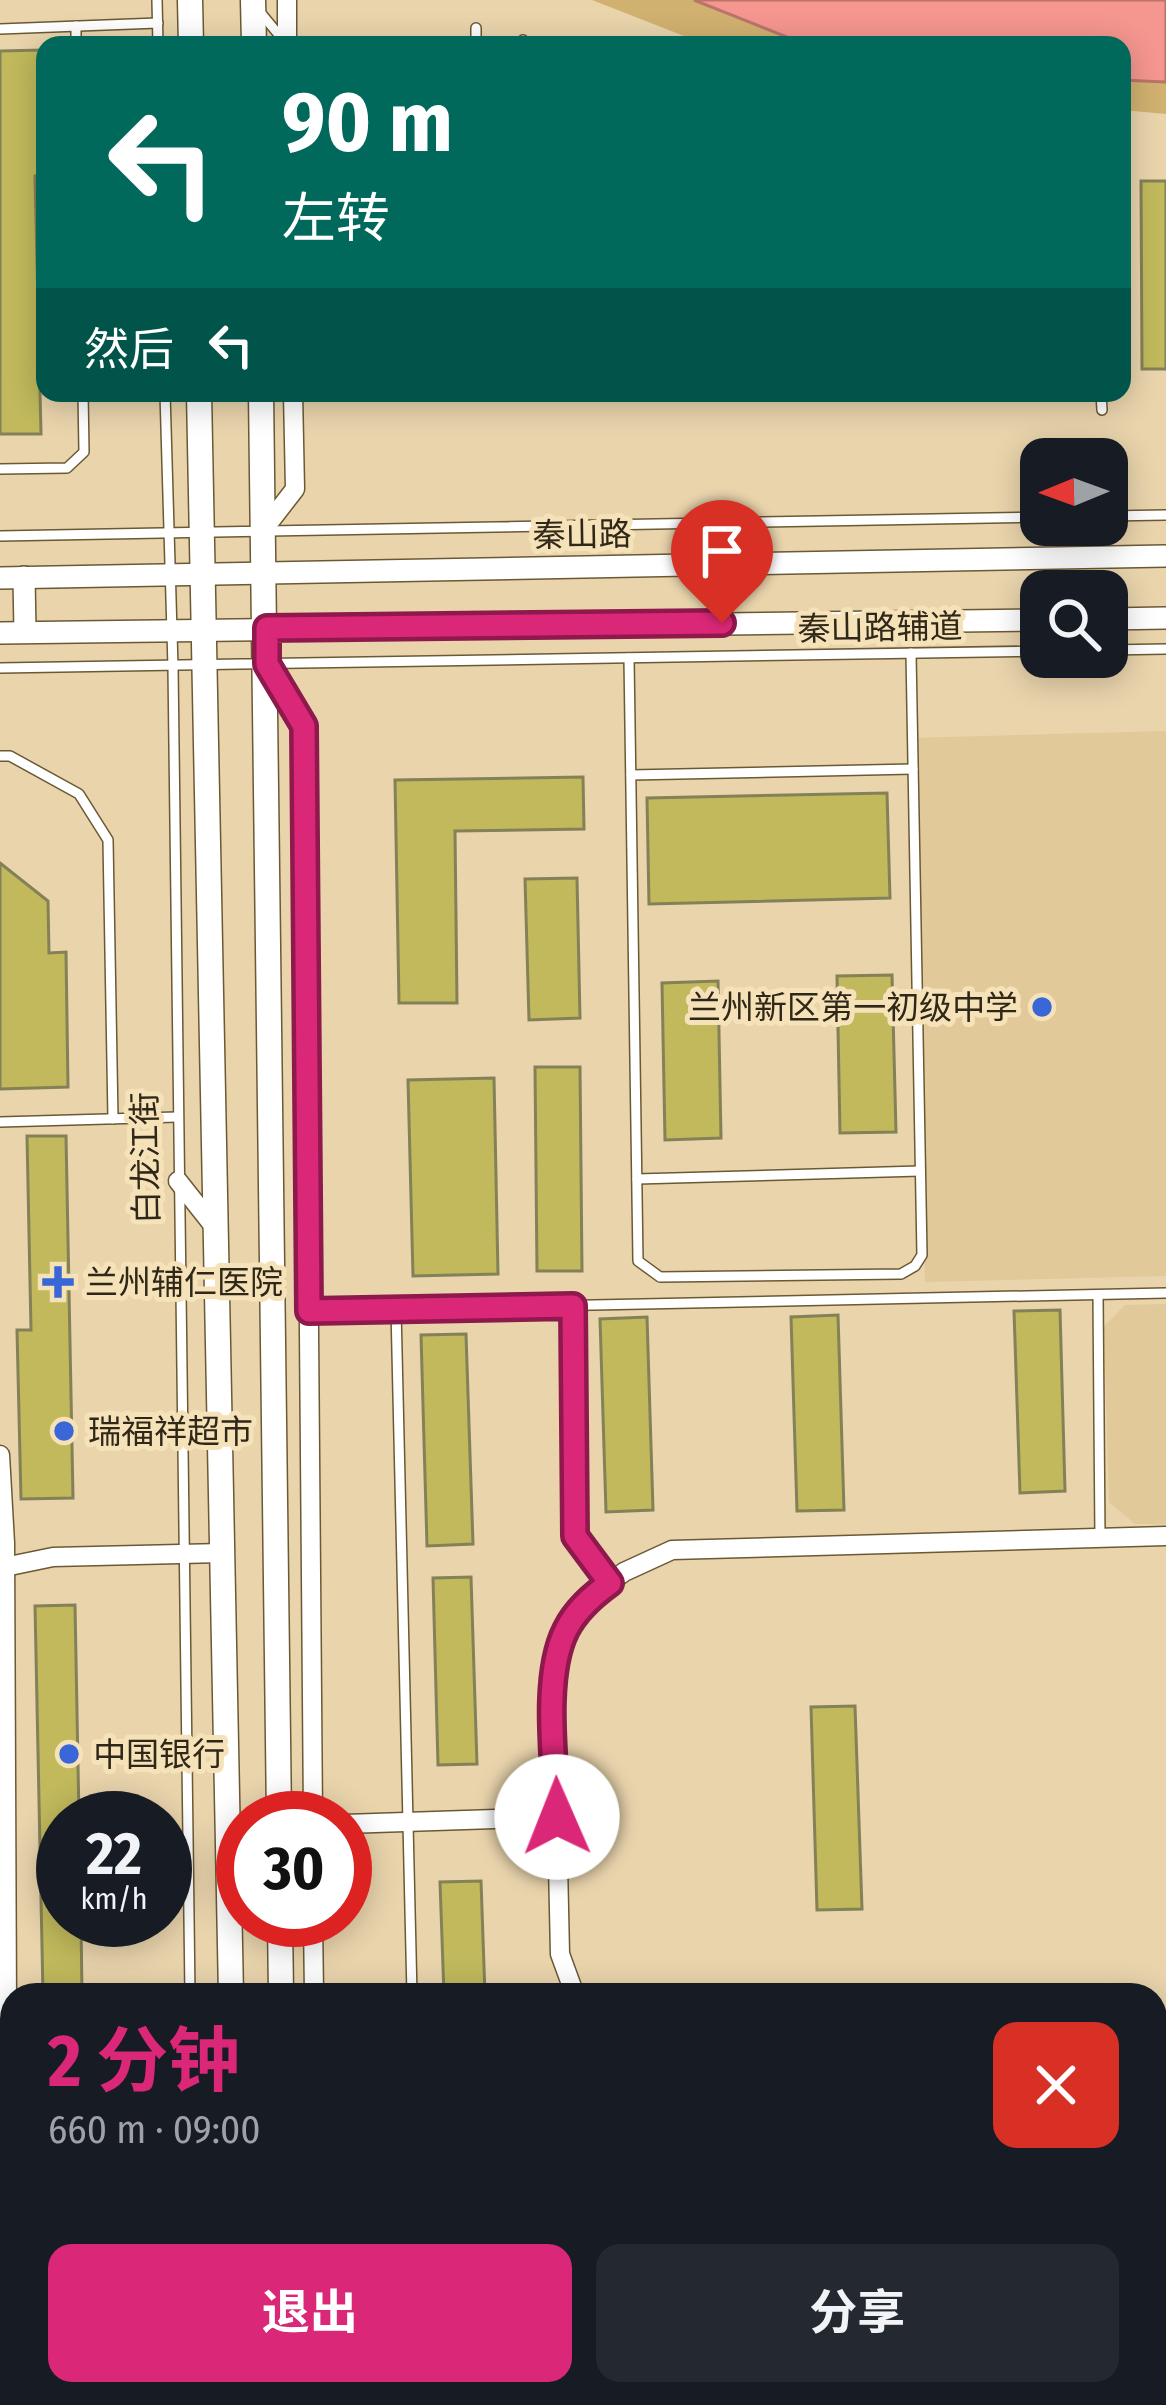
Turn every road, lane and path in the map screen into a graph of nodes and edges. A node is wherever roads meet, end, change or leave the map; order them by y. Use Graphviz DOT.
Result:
graph roads {
  1 [pos="157,0"];
  2 [pos="190,0"];
  3 [pos="286,0"];
  4 [pos="253,2"];
  5 [pos="158,23"];
  6 [pos="76,26"];
  7 [pos="476,28"];
  8 [pos="0,29"];
  9 [pos="76,36"];
  10 [pos="158,36"];
  11 [pos="191,36"];
  12 [pos="254,36"];
  13 [pos="280,36"];
  14 [pos="287,36"];
  15 [pos="476,36"];
  16 [pos="82,402"];
  17 [pos="166,402"];
  18 [pos="199,402"];
  19 [pos="264,402"];
  20 [pos="293,402"];
  21 [pos="1102,402"];
  22 [pos="1102,410"];
  23 [pos="0,469"];
  24 [pos="1166,515"];
  25 [pos="1128,516"];
  26 [pos="1020,517"];
  27 [pos="264,529"];
  28 [pos="202,531"];
  29 [pos="168,532"];
  30 [pos="0,536"];
  31 [pos="1166,556"];
  32 [pos="266,573"];
  33 [pos="168,574"];
  34 [pos="203,574"];
  35 [pos="24,577"];
  36 [pos="0,578"];
  37 [pos="1166,618"];
  38 [pos="1128,619"];
  39 [pos="1020,620"];
  40 [pos="267,628"];
  41 [pos="205,629"];
  42 [pos="170,630"];
  43 [pos="25,632"];
  44 [pos="0,633"];
  45 [pos="1166,649"];
  46 [pos="1128,650"];
  47 [pos="1020,651"];
  48 [pos="911,653"];
  49 [pos="628,658"];
  50 [pos="205,663"];
  51 [pos="267,664"];
  52 [pos="0,668"];
  53 [pos="173,668"];
  54 [pos="0,756"];
  55 [pos="914,769"];
  56 [pos="631,775"];
  57 [pos="177,1117"];
  58 [pos="113,1119"];
  59 [pos="0,1122"];
  60 [pos="920,1171"];
  61 [pos="637,1179"];
  62 [pos="178,1181"];
  63 [pos="216,1230"];
  64 [pos="1166,1293"];
  65 [pos="1098,1295"];
  66 [pos="573,1306"];
  67 [pos="396,1309"];
  68 [pos="309,1311"];
  69 [pos="0,1455"];
  70 [pos="1166,1536"];
  71 [pos="1100,1538"];
  72 [pos="2,1543"];
  73 [pos="222,1553"];
  74 [pos="184,1554"];
  75 [pos="53,1557"];
  76 [pos="2,1568"];
  77 [pos="610,1583"];
  78 [pos="279,1791"];
  79 [pos="313,1791"];
  80 [pos="557,1817"];
  81 [pos="3,1822"];
  82 [pos="408,1822"];
  83 [pos="372,1823"];
  84 [pos="280,1947"];
  85 [pos="313,1947"];
  86 [pos="5,1983"];
  87 [pos="190,1983"];
  88 [pos="231,1983"];
  89 [pos="280,1983"];
  90 [pos="314,1983"];
  91 [pos="412,1983"];
  92 [pos="571,1983"];
  1 -- 5 [label="lane"];
  2 -- 11 [label="main road"];
  3 -- 14 [label="street"];
  4 -- 12 [label="main road"];
  4 -- 13 [label="lane"];
  5 -- 6 [label="lane"];
  5 -- 10 [label="lane"];
  6 -- 8 [label="lane"];
  6 -- 9 [label="lane"];
  7 -- 15 [label="lane"];
  16 -- 23 [label="lane"];
  17 -- 29 [label="lane, 白龙江街"];
  18 -- 28 [label="main road"];
  19 -- 27 [label="main road"];
  20 -- 27 [label="street"];
  21 -- 22 [label="lane"];
  24 -- 25 [label="lane"];
  26 -- 27 [label="lane"];
  27 -- 28 [label="lane"];
  27 -- 32 [label="main road"];
  28 -- 29 [label="lane"];
  28 -- 34 [label="main road"];
  29 -- 30 [label="lane"];
  29 -- 33 [label="lane, 白龙江街"];
  31 -- 32 [label="street, 秦山路"];
  32 -- 34 [label="street, 秦山路"];
  32 -- 40 [label="main road"];
  33 -- 34 [label="street, 秦山路"];
  33 -- 35 [label="street, 秦山路"];
  33 -- 42 [label="lane, 白龙江街"];
  34 -- 41 [label="main road"];
  35 -- 36 [label="street, 秦山路"];
  35 -- 43 [label="street"];
  37 -- 38 [label="street"];
  39 -- 40 [label="street"];
  40 -- 41 [label="street"];
  40 -- 51 [label="main road"];
  41 -- 42 [label="street"];
  41 -- 50 [label="main road"];
  42 -- 43 [label="street"];
  42 -- 53 [label="lane, 白龙江街"];
  43 -- 44 [label="street"];
  45 -- 46 [label="lane"];
  47 -- 48 [label="lane, 秦山路辅道"];
  48 -- 49 [label="lane, 秦山路辅道"];
  48 -- 55 [label="lane"];
  49 -- 51 [label="lane, 秦山路辅道"];
  49 -- 56 [label="lane"];
  50 -- 51 [label="lane, 秦山路辅道"];
  50 -- 53 [label="lane, 秦山路辅道"];
  50 -- 63 [label="main road"];
  51 -- 68 [label="street"];
  51 -- 78 [label="main road"];
  52 -- 53 [label="lane, 秦山路辅道"];
  53 -- 57 [label="lane, 白龙江街"];
  54 -- 58 [label="lane"];
  55 -- 56 [label="lane"];
  55 -- 60 [label="lane"];
  56 -- 61 [label="lane"];
  57 -- 58 [label="lane"];
  57 -- 62 [label="lane, 白龙江街"];
  58 -- 59 [label="lane"];
  60 -- 61 [label="lane"];
  60 -- 61 [label="lane"];
  62 -- 63 [label="street"];
  62 -- 74 [label="lane, 白龙江街"];
  63 -- 73 [label="main road"];
  64 -- 65 [label="lane"];
  65 -- 66 [label="lane"];
  65 -- 71 [label="lane"];
  66 -- 67 [label="lane"];
  66 -- 77 [label="lane"];
  67 -- 68 [label="lane"];
  67 -- 82 [label="lane"];
  68 -- 79 [label="street"];
  69 -- 72 [label="street"];
  70 -- 71 [label="street"];
  71 -- 77 [label="street"];
  72 -- 75 [label="street"];
  72 -- 76 [label="street"];
  73 -- 74 [label="street"];
  73 -- 88 [label="main road"];
  74 -- 75 [label="street"];
  74 -- 87 [label="lane, 白龙江街"];
  75 -- 76 [label="street"];
  76 -- 81 [label="street"];
  77 -- 80 [label="street"];
  80 -- 82 [label="street"];
  80 -- 92 [label="street"];
  81 -- 86 [label="street"];
  82 -- 83 [label="street"];
  82 -- 91 [label="lane"];
  84 -- 89 [label="main road"];
  85 -- 90 [label="street"];
}
